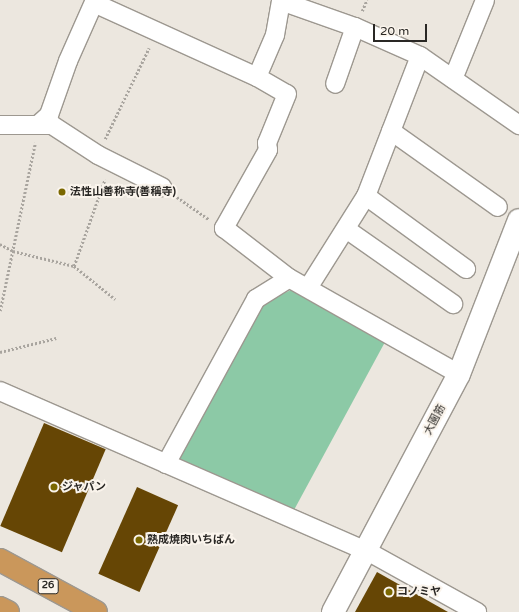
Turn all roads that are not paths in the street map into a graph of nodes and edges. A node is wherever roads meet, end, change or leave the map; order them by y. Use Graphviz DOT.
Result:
graph roads {
  1 [pos="486,0"];
  2 [pos="281,1"];
  3 [pos="94,2"];
  4 [pos="355,27"];
  5 [pos="420,56"];
  6 [pos="257,77"];
  7 [pos="453,79"];
  8 [pos="335,84"];
  9 [pos="0,125"];
  10 [pos="38,125"];
  11 [pos="519,125"];
  12 [pos="391,131"];
  13 [pos="162,187"];
  14 [pos="366,196"];
  15 [pos="498,207"];
  16 [pos="519,220"];
  17 [pos="346,229"];
  18 [pos="515,248"];
  19 [pos="466,269"];
  20 [pos="289,278"];
  21 [pos="308,288"];
  22 [pos="453,304"];
  23 [pos="459,374"];
  24 [pos="0,391"];
  25 [pos="166,464"];
  26 [pos="367,551"];
  27 [pos="0,560"];
  28 [pos="0,608"];
  29 [pos="8,612"];
  30 [pos="96,612"];
  31 [pos="332,612"];
  32 [pos="478,612"];
  1 -- 7 [label="street"];
  2 -- 4 [label="street"];
  2 -- 6 [label="street"];
  3 -- 6 [label="street"];
  3 -- 10 [label="street"];
  4 -- 5 [label="street"];
  4 -- 8 [label="street"];
  5 -- 7 [label="street"];
  5 -- 12 [label="street"];
  6 -- 20 [label="street"];
  7 -- 11 [label="street"];
  9 -- 10 [label="street"];
  10 -- 13 [label="street"];
  12 -- 14 [label="street"];
  12 -- 15 [label="street"];
  14 -- 17 [label="street"];
  14 -- 19 [label="street"];
  16 -- 18 [label="street, 大園筋"];
  17 -- 21 [label="street"];
  17 -- 22 [label="street"];
  18 -- 23 [label="street, 大園筋"];
  20 -- 21 [label="street"];
  20 -- 25 [label="street"];
  21 -- 23 [label="street"];
  23 -- 26 [label="street, 大園筋"];
  24 -- 25 [label="street"];
  25 -- 26 [label="street"];
  26 -- 31 [label="street, 大園筋"];
  26 -- 32 [label="street"];
  27 -- 30 [label="highway, 26"];
  28 -- 29 [label="highway"];
}
